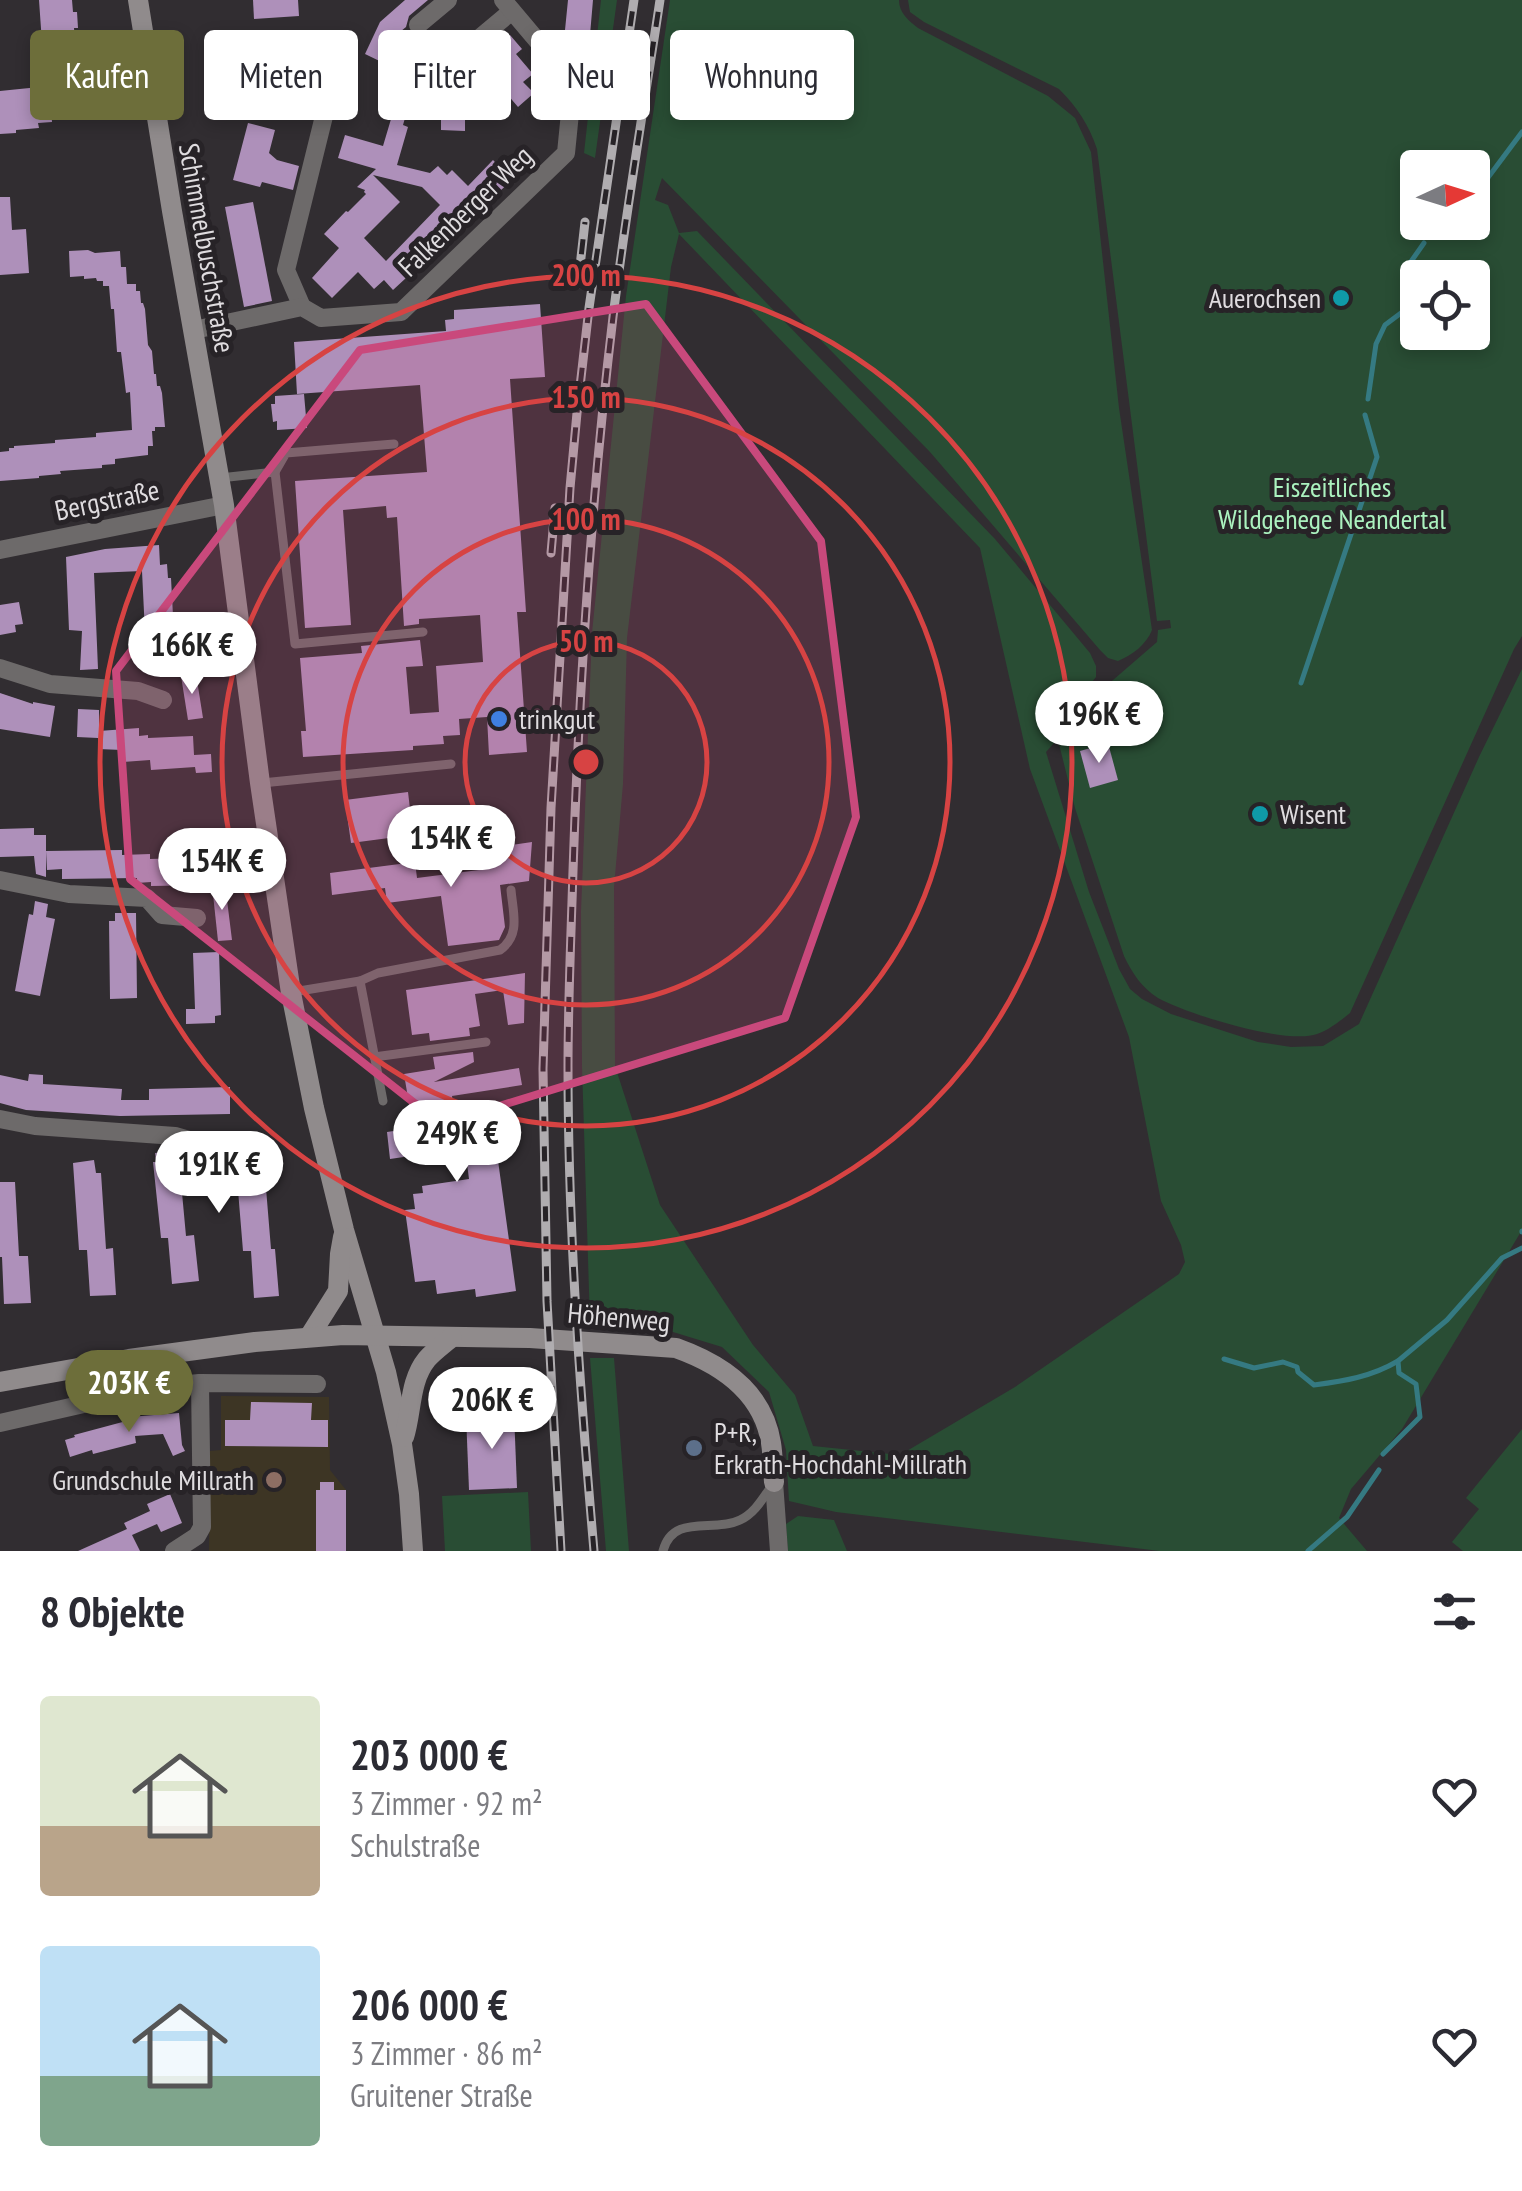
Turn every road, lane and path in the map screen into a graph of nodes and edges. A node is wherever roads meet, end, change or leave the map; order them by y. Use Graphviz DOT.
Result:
graph roads {
  1 [pos="138,0"];
  2 [pos="448,0"];
  3 [pos="507,5"];
  4 [pos="418,25"];
  5 [pos="482,30"];
  6 [pos="323,120"];
  7 [pos="302,308"];
  8 [pos="194,330"];
  9 [pos="394,444"];
  10 [pos="275,472"];
  11 [pos="220,478"];
  12 [pos="224,505"];
  13 [pos="0,550"];
  14 [pos="423,632"];
  15 [pos="0,668"];
  16 [pos="163,700"];
  17 [pos="450,764"];
  18 [pos="260,783"];
  19 [pos="0,880"];
  20 [pos="511,890"];
  21 [pos="197,918"];
  22 [pos="360,981"];
  23 [pos="291,993"];
  24 [pos="486,1042"];
  25 [pos="374,1057"];
  26 [pos="383,1101"];
  27 [pos="0,1119"];
  28 [pos="227,1151"];
  29 [pos="344,1230"];
  30 [pos="309,1336"];
  31 [pos="376,1336"];
  32 [pos="452,1337"];
  33 [pos="0,1382"];
  34 [pos="200,1382"];
  35 [pos="317,1384"];
  36 [pos="0,1423"];
  37 [pos="402,1444"];
  38 [pos="774,1482"];
  39 [pos="174,1551"];
  40 [pos="413,1551"];
  41 [pos="664,1551"];
  42 [pos="779,1551"];
  1 -- 8 [label="main road, Schimmelbuschstraße"];
  2 -- 4 [label="street"];
  3 -- 5 [label="street, Falkenberger Weg"];
  3 -- 7 [label="street, Falkenberger Weg"];
  6 -- 7 [label="street"];
  7 -- 8 [label="street, Falkenberger Weg"];
  8 -- 11 [label="main road, Schimmelbuschstraße"];
  9 -- 10 [label="lane"];
  10 -- 11 [label="lane"];
  10 -- 14 [label="lane"];
  11 -- 12 [label="main road, Schimmelbuschstraße"];
  12 -- 13 [label="street, Bergstraße"];
  12 -- 18 [label="main road, Schimmelbuschstraße"];
  15 -- 16 [label="street"];
  17 -- 18 [label="lane"];
  18 -- 23 [label="main road, Schimmelbuschstraße"];
  19 -- 21 [label="street"];
  20 -- 22 [label="lane"];
  22 -- 23 [label="lane"];
  22 -- 25 [label="lane"];
  23 -- 29 [label="main road, Schimmelbuschstraße"];
  24 -- 25 [label="lane"];
  25 -- 26 [label="lane"];
  27 -- 28 [label="street"];
  29 -- 30 [label="main road"];
  29 -- 31 [label="main road, Schimmelbuschstraße"];
  30 -- 31 [label="main road, Höhenweg"];
  30 -- 33 [label="main road, Höhenweg"];
  31 -- 32 [label="main road, Höhenweg"];
  31 -- 37 [label="main road, Schimmelbuschstraße"];
  32 -- 37 [label="main road"];
  32 -- 38 [label="main road, Höhenweg"];
  34 -- 35 [label="street"];
  34 -- 36 [label="street"];
  34 -- 39 [label="street"];
  37 -- 40 [label="main road, Schimmelbuschstraße"];
  38 -- 41 [label="lane"];
  38 -- 42 [label="street, Höhenweg"];
}
